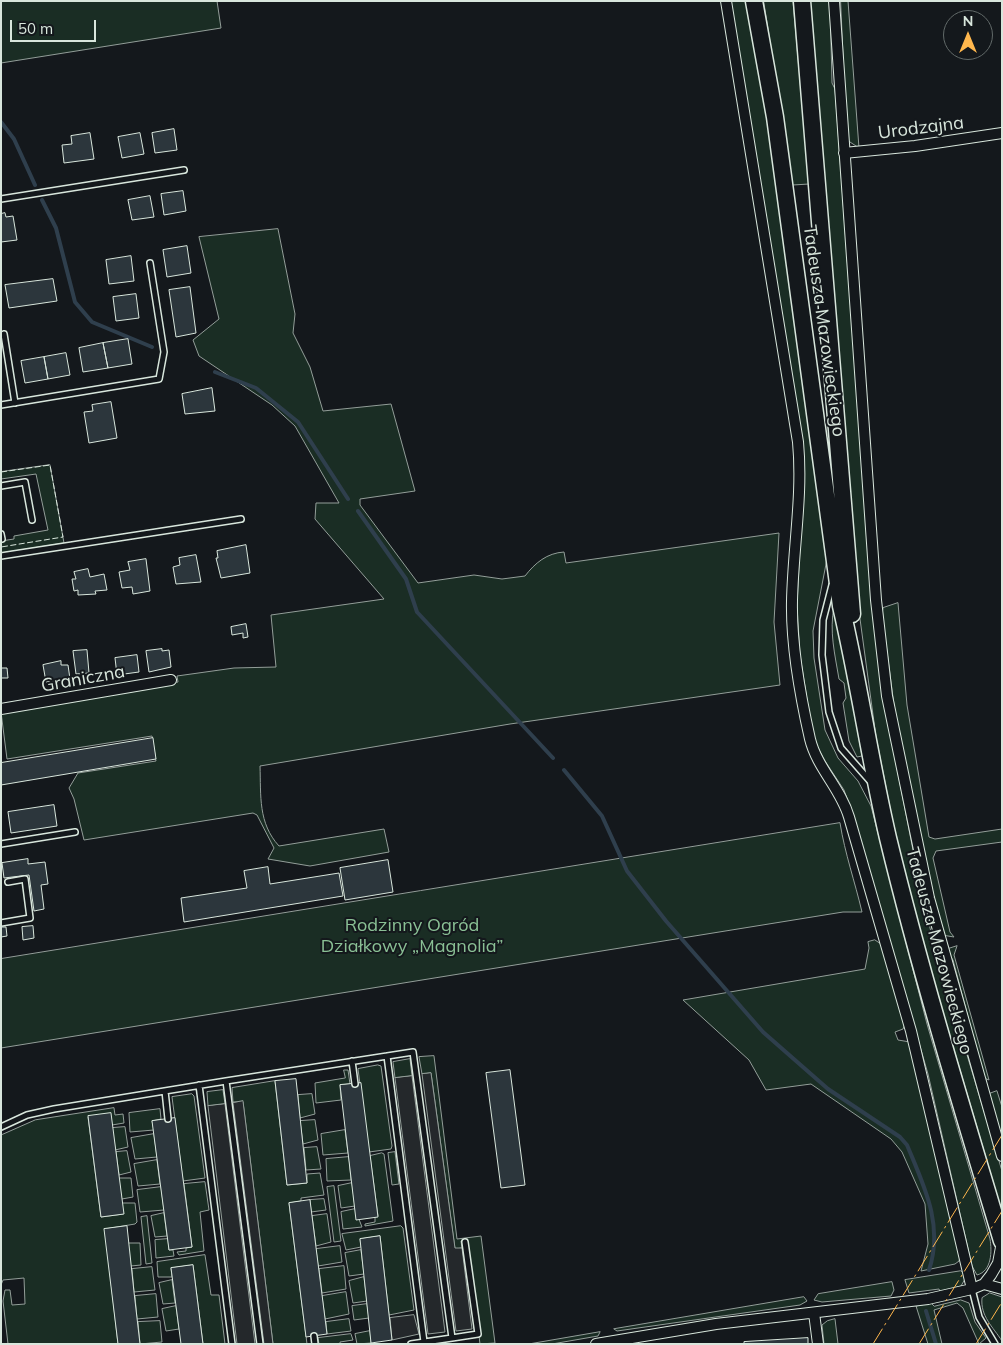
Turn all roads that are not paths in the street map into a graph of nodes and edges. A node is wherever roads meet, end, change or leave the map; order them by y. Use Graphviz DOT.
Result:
graph roads {
  1 [pos="726,1"];
  2 [pos="754,1"];
  3 [pos="802,1"];
  4 [pos="834,1"];
  5 [pos="1002,134"];
  6 [pos="844,153"];
  7 [pos="184,170"];
  8 [pos="1,198"];
  9 [pos="150,263"];
  10 [pos="4,334"];
  11 [pos="15,403"];
  12 [pos="1,405"];
  13 [pos="1,486"];
  14 [pos="241,519"];
  15 [pos="32,520"];
  16 [pos="1,534"];
  17 [pos="2,539"];
  18 [pos="1,556"];
  19 [pos="836,570"];
  20 [pos="855,666"];
  21 [pos="171,680"];
  22 [pos="1,709"];
  23 [pos="878,790"];
  24 [pos="76,832"];
  25 [pos="1,844"];
  26 [pos="8,882"];
  27 [pos="1,923"];
  28 [pos="387,1056"];
  29 [pos="352,1061"];
  30 [pos="226,1081"];
  31 [pos="355,1084"];
  32 [pos="199,1085"];
  33 [pos="165,1091"];
  34 [pos="168,1118"];
  35 [pos="1,1127"];
  36 [pos="1002,1156"];
  37 [pos="465,1242"];
  38 [pos="1002,1242"];
  39 [pos="984,1284"];
  40 [pos="972,1289"];
  41 [pos="1002,1289"];
  42 [pos="814,1312"];
  43 [pos="314,1336"];
  44 [pos="452,1338"];
  45 [pos="424,1342"];
  46 [pos="437,1342"];
  47 [pos="232,1344"];
  48 [pos="260,1344"];
  49 [pos="315,1344"];
  50 [pos="411,1344"];
  51 [pos="596,1344"];
  52 [pos="818,1344"];
  53 [pos="995,1344"];
  1 -- 40 [label="street"];
  2 -- 19 [label="main road, Tadeusza Mazowieckiego"];
  3 -- 20 [label="main road, Tadeusza Mazowieckiego"];
  4 -- 6 [label="street"];
  5 -- 6 [label="street, Urodzajna"];
  6 -- 36 [label="street"];
  7 -- 8 [label="lane"];
  9 -- 11 [label="lane"];
  10 -- 11 [label="lane"];
  11 -- 12 [label="lane"];
  13 -- 15 [label="lane"];
  14 -- 18 [label="lane"];
  16 -- 17 [label="lane"];
  19 -- 20 [label="main road, Tadeusza Mazowieckiego"];
  19 -- 23 [label="lane"];
  20 -- 23 [label="main road, Tadeusza Mazowieckiego"];
  21 -- 22 [label="street, Graniczna"];
  23 -- 38 [label="main road, Tadeusza Mazowieckiego"];
  24 -- 25 [label="lane"];
  26 -- 27 [label="lane"];
  28 -- 29 [label="lane"];
  28 -- 44 [label="lane"];
  28 -- 45 [label="lane"];
  29 -- 30 [label="lane"];
  29 -- 31 [label="lane"];
  30 -- 32 [label="lane"];
  30 -- 48 [label="lane"];
  32 -- 33 [label="lane"];
  32 -- 47 [label="lane"];
  33 -- 34 [label="lane"];
  33 -- 35 [label="lane"];
  37 -- 44 [label="lane"];
  38 -- 39 [label="street"];
  39 -- 40 [label="street"];
  39 -- 41 [label="street"];
  40 -- 42 [label="street"];
  40 -- 53 [label="lane"];
  42 -- 51 [label="street"];
  42 -- 52 [label="street"];
  43 -- 49 [label="lane"];
  44 -- 46 [label="lane"];
  45 -- 46 [label="lane"];
  45 -- 50 [label="lane"];
}
